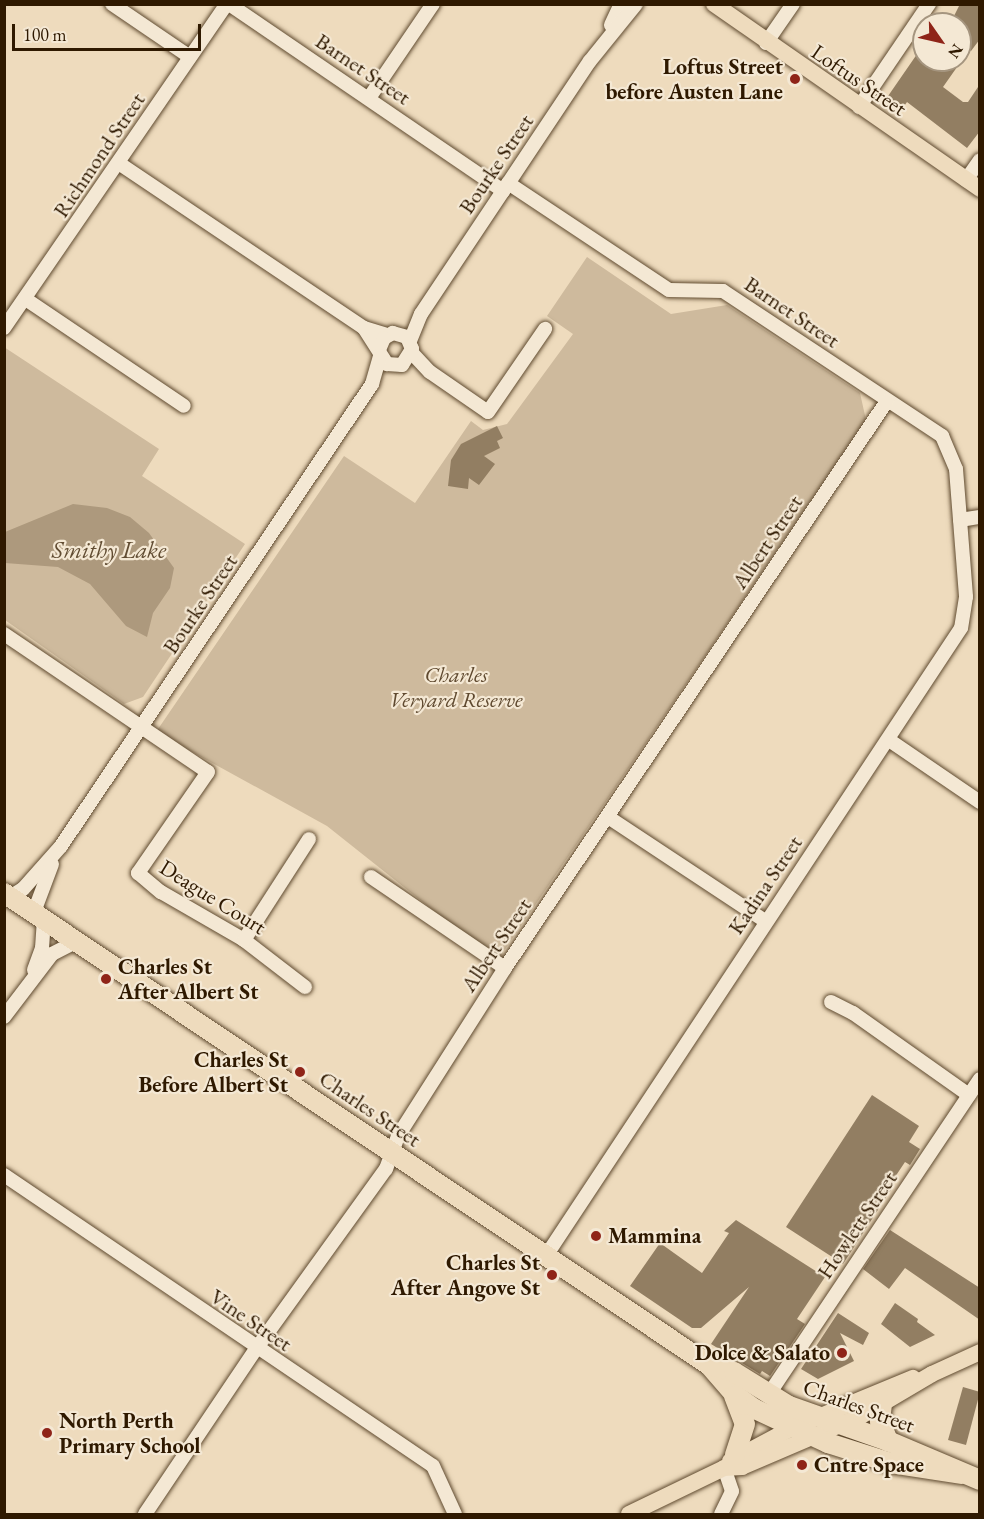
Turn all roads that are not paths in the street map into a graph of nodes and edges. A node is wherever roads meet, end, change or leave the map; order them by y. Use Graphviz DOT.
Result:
graph roads {
  1 [pos="112,4"];
  2 [pos="228,4"];
  3 [pos="433,4"];
  4 [pos="621,4"];
  5 [pos="636,4"];
  6 [pos="793,4"];
  7 [pos="929,4"];
  8 [pos="712,5"];
  9 [pos="605,38"];
  10 [pos="766,44"];
  11 [pos="190,57"];
  12 [pos="369,98"];
  13 [pos="859,108"];
  14 [pos="980,160"];
  15 [pos="120,164"];
  16 [pos="973,185"];
  17 [pos="506,187"];
  18 [pos="27,300"];
  19 [pos="421,314"];
  20 [pos="4,328"];
  21 [pos="364,328"];
  22 [pos="545,329"];
  23 [pos="390,334"];
  24 [pos="411,347"];
  25 [pos="379,353"];
  26 [pos="400,366"];
  27 [pos="430,372"];
  28 [pos="372,384"];
  29 [pos="887,401"];
  30 [pos="184,406"];
  31 [pos="980,517"];
  32 [pos="960,520"];
  33 [pos="4,634"];
  34 [pos="141,729"];
  35 [pos="890,740"];
  36 [pos="980,802"];
  37 [pos="608,817"];
  38 [pos="309,839"];
  39 [pos="61,846"];
  40 [pos="370,877"];
  41 [pos="7,895"];
  42 [pos="39,915"];
  43 [pos="765,921"];
  44 [pos="244,940"];
  45 [pos="78,941"];
  46 [pos="505,968"];
  47 [pos="31,978"];
  48 [pos="306,987"];
  49 [pos="831,1002"];
  50 [pos="4,1017"];
  51 [pos="980,1079"];
  52 [pos="969,1095"];
  53 [pos="391,1153"];
  54 [pos="4,1175"];
  55 [pos="546,1256"];
  56 [pos="256,1350"];
  57 [pos="980,1352"];
  58 [pos="710,1365"];
  59 [pos="932,1374"];
  60 [pos="734,1394"];
  61 [pos="769,1394"];
  62 [pos="882,1404"];
  63 [pos="815,1418"];
  64 [pos="836,1426"];
  65 [pos="792,1428"];
  66 [pos="812,1437"];
  67 [pos="888,1441"];
  68 [pos="729,1462"];
  69 [pos="970,1477"];
  70 [pos="145,1515"];
  71 [pos="455,1515"];
  72 [pos="628,1515"];
  73 [pos="721,1515"];
  1 -- 11 [label="street"];
  2 -- 11 [label="street, Richmond Street"];
  2 -- 12 [label="street, Barnet Street"];
  3 -- 12 [label="street"];
  4 -- 9 [label="street, Bourke Street"];
  5 -- 9 [label="street, Bourke Street"];
  6 -- 10 [label="street"];
  7 -- 13 [label="street"];
  8 -- 10 [label="main road, Loftus Street"];
  9 -- 17 [label="street, Bourke Street"];
  10 -- 13 [label="main road, Loftus Street"];
  11 -- 15 [label="street, Richmond Street"];
  12 -- 17 [label="street, Barnet Street"];
  13 -- 16 [label="main road, Loftus Street"];
  14 -- 16 [label="street"];
  15 -- 18 [label="street, Richmond Street"];
  15 -- 21 [label="street"];
  17 -- 19 [label="street, Bourke Street"];
  17 -- 29 [label="street, Barnet Street"];
  18 -- 20 [label="street, Richmond Street"];
  18 -- 30 [label="street"];
  19 -- 23 [label="street, Bourke Street"];
  19 -- 24 [label="street, Bourke Street"];
  21 -- 23 [label="street"];
  21 -- 25 [label="street"];
  22 -- 27 [label="street"];
  23 -- 24 [label="street"];
  23 -- 25 [label="street, Bourke Street"];
  24 -- 26 [label="street, Bourke Street"];
  24 -- 27 [label="street"];
  25 -- 26 [label="street"];
  25 -- 28 [label="street, Bourke Street"];
  26 -- 27 [label="street"];
  26 -- 28 [label="street, Bourke Street"];
  28 -- 34 [label="street, Bourke Street"];
  29 -- 32 [label="street, Barnet Street"];
  29 -- 37 [label="street, Albert Street"];
  31 -- 32 [label="street"];
  32 -- 35 [label="street, Kadina Street"];
  33 -- 34 [label="street"];
  34 -- 39 [label="street, Bourke Street"];
  34 -- 44 [label="street, Deague Court"];
  35 -- 36 [label="street"];
  35 -- 43 [label="street, Kadina Street"];
  37 -- 43 [label="street"];
  37 -- 46 [label="street, Albert Street"];
  38 -- 44 [label="street"];
  39 -- 41 [label="street, Bourke Street"];
  39 -- 42 [label="street, Bourke Street"];
  40 -- 46 [label="street"];
  41 -- 42 [label="highway, Charles Street"];
  42 -- 45 [label="highway, Charles Street"];
  42 -- 47 [label="street, Bourke Street"];
  43 -- 55 [label="street, Kadina Street"];
  44 -- 48 [label="street, Deague Court"];
  45 -- 47 [label="street"];
  45 -- 53 [label="highway, Charles Street"];
  46 -- 53 [label="street, Albert Street"];
  47 -- 50 [label="street"];
  49 -- 52 [label="street"];
  51 -- 52 [label="street, Howlett Street"];
  52 -- 61 [label="street, Howlett Street"];
  53 -- 55 [label="highway, Charles Street"];
  53 -- 56 [label="street, Albert Street"];
  54 -- 56 [label="street, Vine Street"];
  55 -- 58 [label="highway, Charles Street"];
  56 -- 70 [label="street, Albert Street"];
  56 -- 71 [label="street, Vine Street"];
  57 -- 59 [label="main road"];
  58 -- 60 [label="highway, Charles Street"];
  58 -- 61 [label="highway, Charles Street"];
  59 -- 62 [label="main road"];
  59 -- 63 [label="main road"];
  60 -- 65 [label="highway, Charles Street"];
  60 -- 68 [label="highway"];
  61 -- 63 [label="highway, Charles Street"];
  62 -- 64 [label="main road"];
  62 -- 67 [label="highway"];
  63 -- 64 [label="highway, Charles Street"];
  63 -- 65 [label="main road"];
  64 -- 66 [label="main road"];
  64 -- 67 [label="highway, Charles Street"];
  65 -- 66 [label="highway, Charles Street"];
  65 -- 68 [label="main road"];
  66 -- 68 [label="main road"];
  66 -- 69 [label="highway, Charles Street"];
  67 -- 69 [label="highway, Charles Street"];
  68 -- 72 [label="main road"];
  68 -- 73 [label="street"];
}
